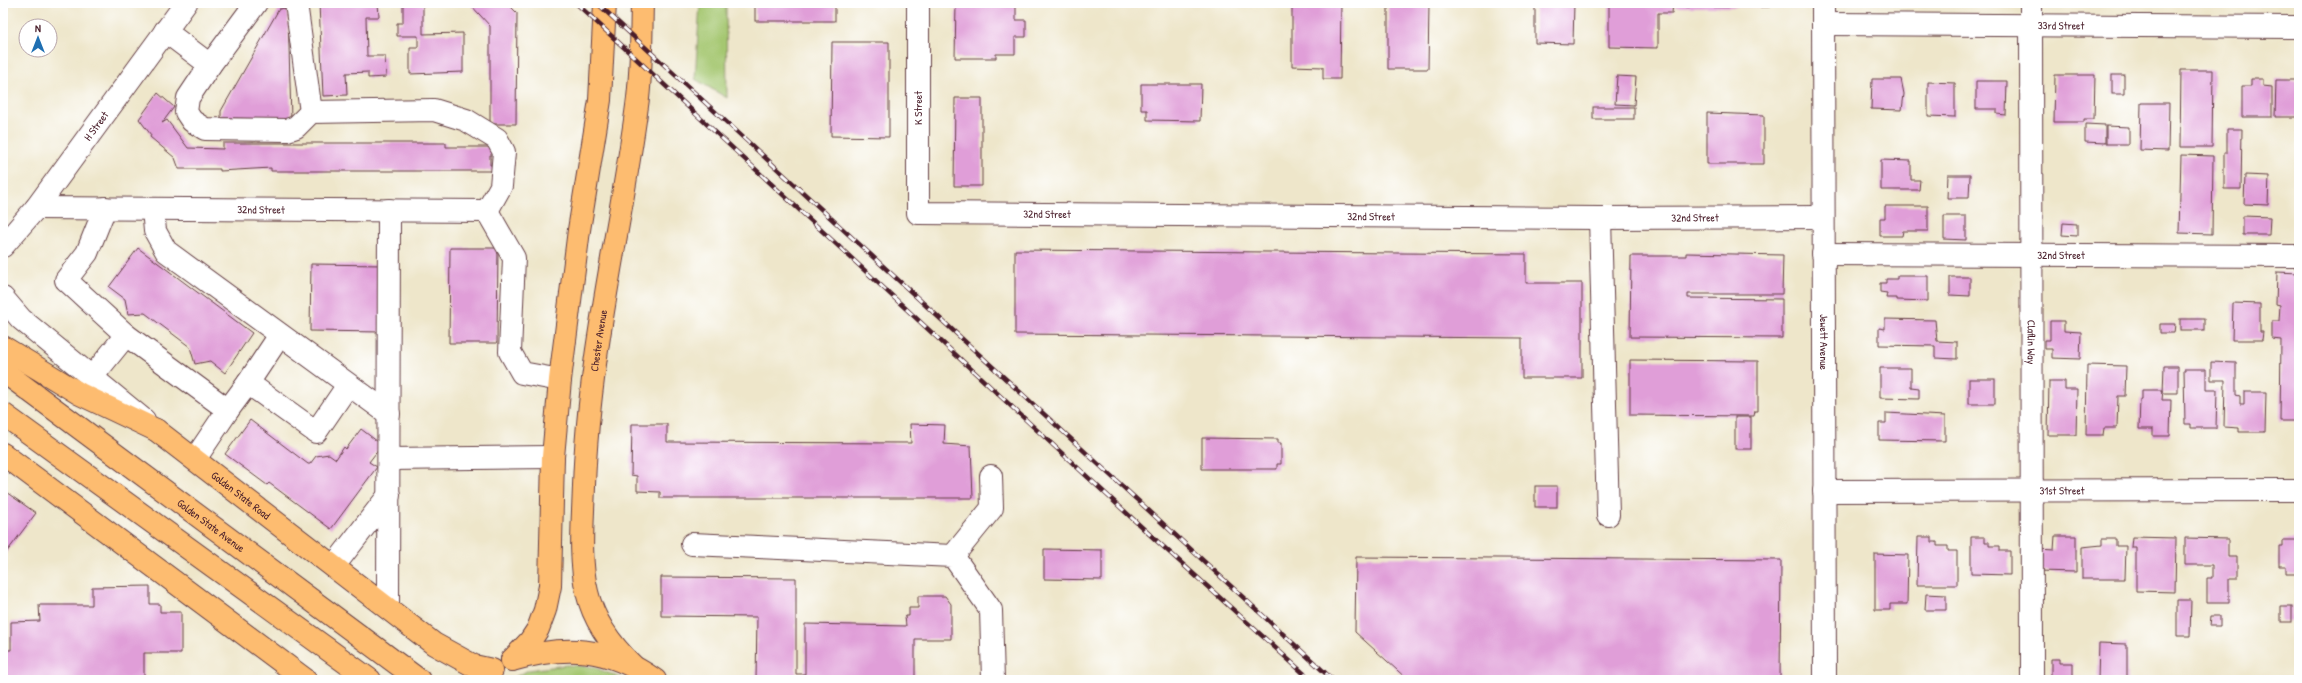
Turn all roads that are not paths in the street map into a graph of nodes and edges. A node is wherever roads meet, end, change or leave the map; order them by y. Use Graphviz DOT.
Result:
graph roads {
  1 [pos="186,3"];
  2 [pos="256,3"];
  3 [pos="296,3"];
  4 [pos="605,3"];
  5 [pos="642,3"];
  6 [pos="918,3"];
  7 [pos="2031,3"];
  8 [pos="1823,14"];
  9 [pos="2031,25"];
  10 [pos="2299,27"];
  11 [pos="165,31"];
  12 [pos="210,65"];
  13 [pos="310,112"];
  14 [pos="36,208"];
  15 [pos="105,208"];
  16 [pos="153,209"];
  17 [pos="389,210"];
  18 [pos="487,210"];
  19 [pos="918,213"];
  20 [pos="1824,217"];
  21 [pos="1600,218"];
  22 [pos="3,246"];
  23 [pos="1824,254"];
  24 [pos="2031,255"];
  25 [pos="2299,256"];
  26 [pos="3,298"];
  27 [pos="126,335"];
  28 [pos="280,335"];
  29 [pos="3,347"];
  30 [pos="3,371"];
  31 [pos="92,378"];
  32 [pos="560,380"];
  33 [pos="248,383"];
  34 [pos="348,385"];
  35 [pos="228,410"];
  36 [pos="3,414"];
  37 [pos="389,414"];
  38 [pos="156,430"];
  39 [pos="3,454"];
  40 [pos="553,457"];
  41 [pos="195,459"];
  42 [pos="389,459"];
  43 [pos="991,476"];
  44 [pos="2032,490"];
  45 [pos="2299,490"];
  46 [pos="1824,491"];
  47 [pos="389,495"];
  48 [pos="1608,515"];
  49 [pos="692,544"];
  50 [pos="953,556"];
  51 [pos="334,566"];
  52 [pos="388,608"];
  53 [pos="512,660"];
  54 [pos="633,666"];
  55 [pos="485,675"];
  56 [pos="306,680"];
  57 [pos="370,680"];
  58 [pos="419,680"];
  59 [pos="655,680"];
  60 [pos="993,680"];
  61 [pos="1825,680"];
  62 [pos="2032,680"];
  1 -- 11 [label="street, H Street"];
  2 -- 12 [label="street"];
  3 -- 13 [label="street"];
  4 -- 32 [label="main road"];
  5 -- 54 [label="main road, Chester Avenue"];
  6 -- 19 [label="street, K Street"];
  7 -- 9 [label="street, Claflin Way"];
  8 -- 9 [label="street, 33rd Street"];
  8 -- 20 [label="street, Jewett Avenue"];
  9 -- 10 [label="street, 33rd Street"];
  9 -- 24 [label="street, Claflin Way"];
  11 -- 12 [label="street"];
  11 -- 14 [label="street, H Street"];
  12 -- 13 [label="street"];
  13 -- 18 [label="street"];
  14 -- 15 [label="street, 32nd Street"];
  14 -- 22 [label="street, H Street"];
  15 -- 16 [label="street, 32nd Street"];
  15 -- 27 [label="street"];
  16 -- 17 [label="street, 32nd Street"];
  16 -- 28 [label="street"];
  17 -- 18 [label="street, 32nd Street"];
  17 -- 37 [label="street"];
  18 -- 32 [label="street"];
  19 -- 21 [label="street, 32nd Street"];
  20 -- 21 [label="street, 32nd Street"];
  20 -- 23 [label="street, Jewett Avenue"];
  21 -- 48 [label="street"];
  23 -- 24 [label="street, 32nd Street"];
  23 -- 46 [label="street, Jewett Avenue"];
  24 -- 25 [label="street, 32nd Street"];
  24 -- 44 [label="street, Claflin Way"];
  26 -- 31 [label="street, Golden State Road"];
  27 -- 31 [label="street"];
  27 -- 35 [label="street"];
  28 -- 33 [label="street"];
  28 -- 34 [label="street"];
  29 -- 38 [label="main road"];
  30 -- 58 [label="main road, Golden State Avenue"];
  31 -- 38 [label="street, Golden State Road"];
  32 -- 40 [label="main road"];
  33 -- 34 [label="street"];
  33 -- 35 [label="street"];
  34 -- 37 [label="street"];
  35 -- 41 [label="street"];
  36 -- 57 [label="main road"];
  37 -- 42 [label="street"];
  38 -- 41 [label="main road, Golden State Road"];
  39 -- 56 [label="main road"];
  40 -- 42 [label="street"];
  40 -- 53 [label="main road"];
  41 -- 51 [label="main road, Golden State Road"];
  42 -- 47 [label="street"];
  43 -- 50 [label="street"];
  44 -- 45 [label="street, 31st Street"];
  44 -- 46 [label="street, 31st Street"];
  44 -- 62 [label="street, Claflin Way"];
  46 -- 61 [label="street, Jewett Avenue"];
  47 -- 51 [label="street"];
  47 -- 52 [label="street"];
  49 -- 50 [label="street"];
  50 -- 60 [label="street"];
  51 -- 52 [label="main road, Golden State Road"];
  52 -- 55 [label="main road, Golden State Road"];
  53 -- 54 [label="main road"];
  53 -- 55 [label="main road"];
  54 -- 59 [label="main road"];
}
